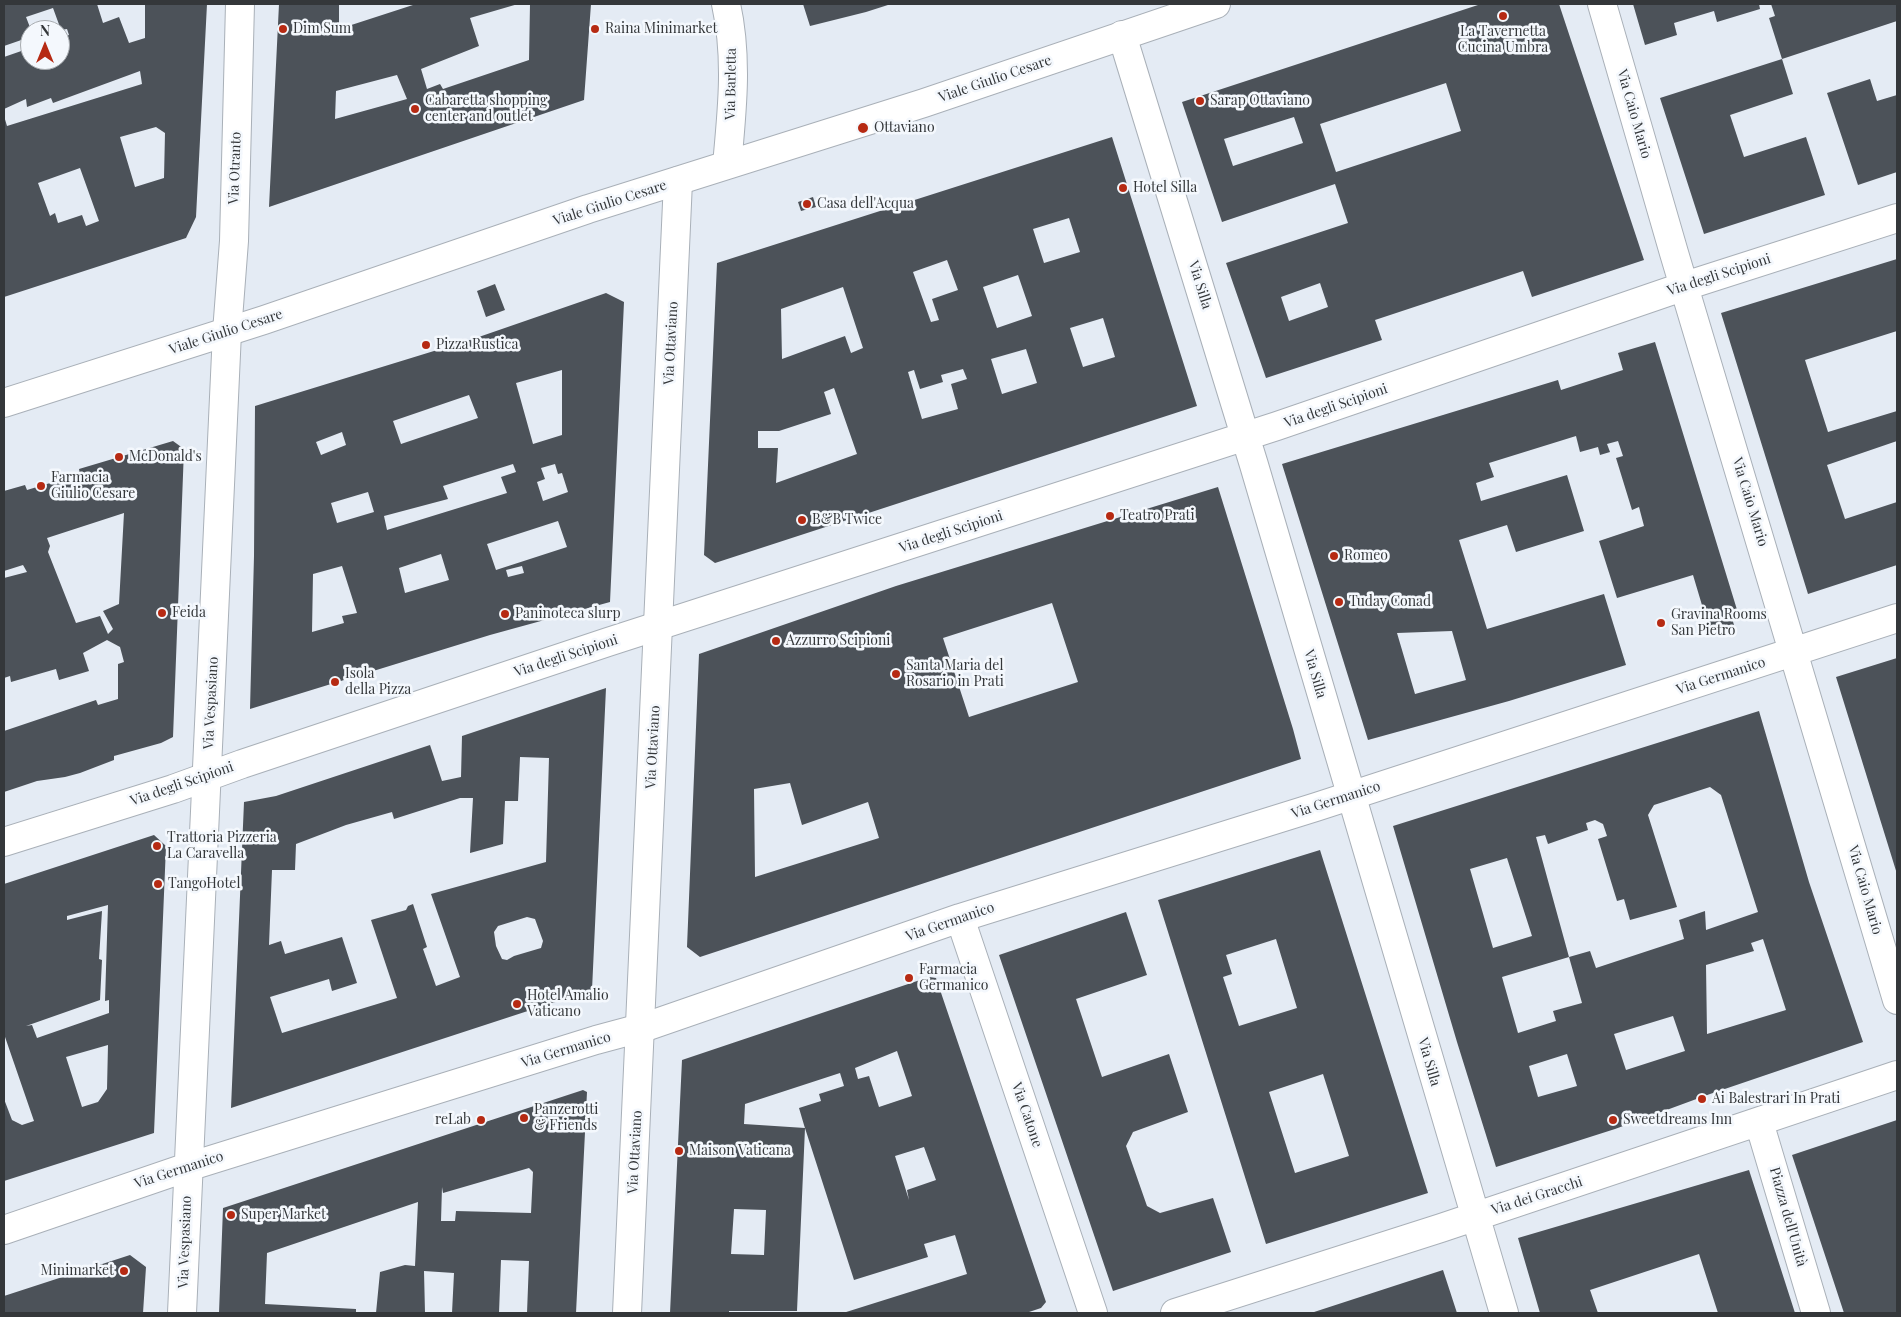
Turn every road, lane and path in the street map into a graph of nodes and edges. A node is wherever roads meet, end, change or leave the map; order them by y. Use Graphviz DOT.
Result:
graph roads {
  1 [pos="240,4"];
  2 [pos="726,4"];
  3 [pos="1212,4"];
  4 [pos="1602,4"];
  5 [pos="1122,35"];
  6 [pos="727,165"];
  7 [pos="678,181"];
  8 [pos="1897,218"];
  9 [pos="1684,286"];
  10 [pos="227,332"];
  11 [pos="4,403"];
  12 [pos="1245,436"];
  13 [pos="1897,618"];
  14 [pos="658,626"];
  15 [pos="1795,652"];
  16 [pos="207,776"];
  17 [pos="1351,795"];
  18 [pos="4,842"];
  19 [pos="960,918"];
  20 [pos="1897,1000"];
  21 [pos="640,1028"];
  22 [pos="1897,1075"];
  23 [pos="1759,1122"];
  24 [pos="188,1166"];
  25 [pos="1475,1216"];
  26 [pos="4,1230"];
  27 [pos="182,1313"];
  28 [pos="627,1313"];
  29 [pos="1093,1313"];
  30 [pos="1175,1313"];
  31 [pos="1504,1313"];
  32 [pos="1816,1313"];
  1 -- 10 [label="street, Via Otranto"];
  2 -- 6 [label="street, Via Barletta"];
  3 -- 5 [label="street, Viale Giulio Cesare"];
  4 -- 9 [label="street, Via Caio Mario"];
  5 -- 6 [label="street, Viale Giulio Cesare"];
  5 -- 12 [label="street, Via Silla"];
  6 -- 7 [label="street, Viale Giulio Cesare"];
  7 -- 10 [label="street, Viale Giulio Cesare"];
  7 -- 14 [label="street, Via Ottaviano"];
  8 -- 9 [label="street, Via degli Scipioni"];
  9 -- 12 [label="street, Via degli Scipioni"];
  9 -- 15 [label="street, Via Caio Mario"];
  10 -- 11 [label="street, Viale Giulio Cesare"];
  10 -- 16 [label="street, Via Vespasiano"];
  12 -- 14 [label="street, Via degli Scipioni"];
  12 -- 17 [label="street, Via Silla"];
  13 -- 15 [label="street, Via Germanico"];
  14 -- 16 [label="street, Via degli Scipioni"];
  14 -- 21 [label="street, Via Ottaviano"];
  15 -- 17 [label="street, Via Germanico"];
  15 -- 20 [label="street, Via Caio Mario"];
  16 -- 18 [label="street, Via degli Scipioni"];
  16 -- 24 [label="street, Via Vespasiano"];
  17 -- 19 [label="street, Via Germanico"];
  17 -- 25 [label="street, Via Silla"];
  19 -- 21 [label="street, Via Germanico"];
  19 -- 29 [label="street, Via Catone"];
  21 -- 24 [label="street, Via Germanico"];
  21 -- 28 [label="street, Via Ottaviano"];
  22 -- 23 [label="street, Via dei Gracchi"];
  23 -- 25 [label="street, Via dei Gracchi"];
  23 -- 32 [label="street, Piazza dell'Unità"];
  24 -- 26 [label="street, Via Germanico"];
  24 -- 27 [label="street, Via Vespasiano"];
  25 -- 30 [label="street, Via dei Gracchi"];
  25 -- 31 [label="street, Via Silla"];
}
